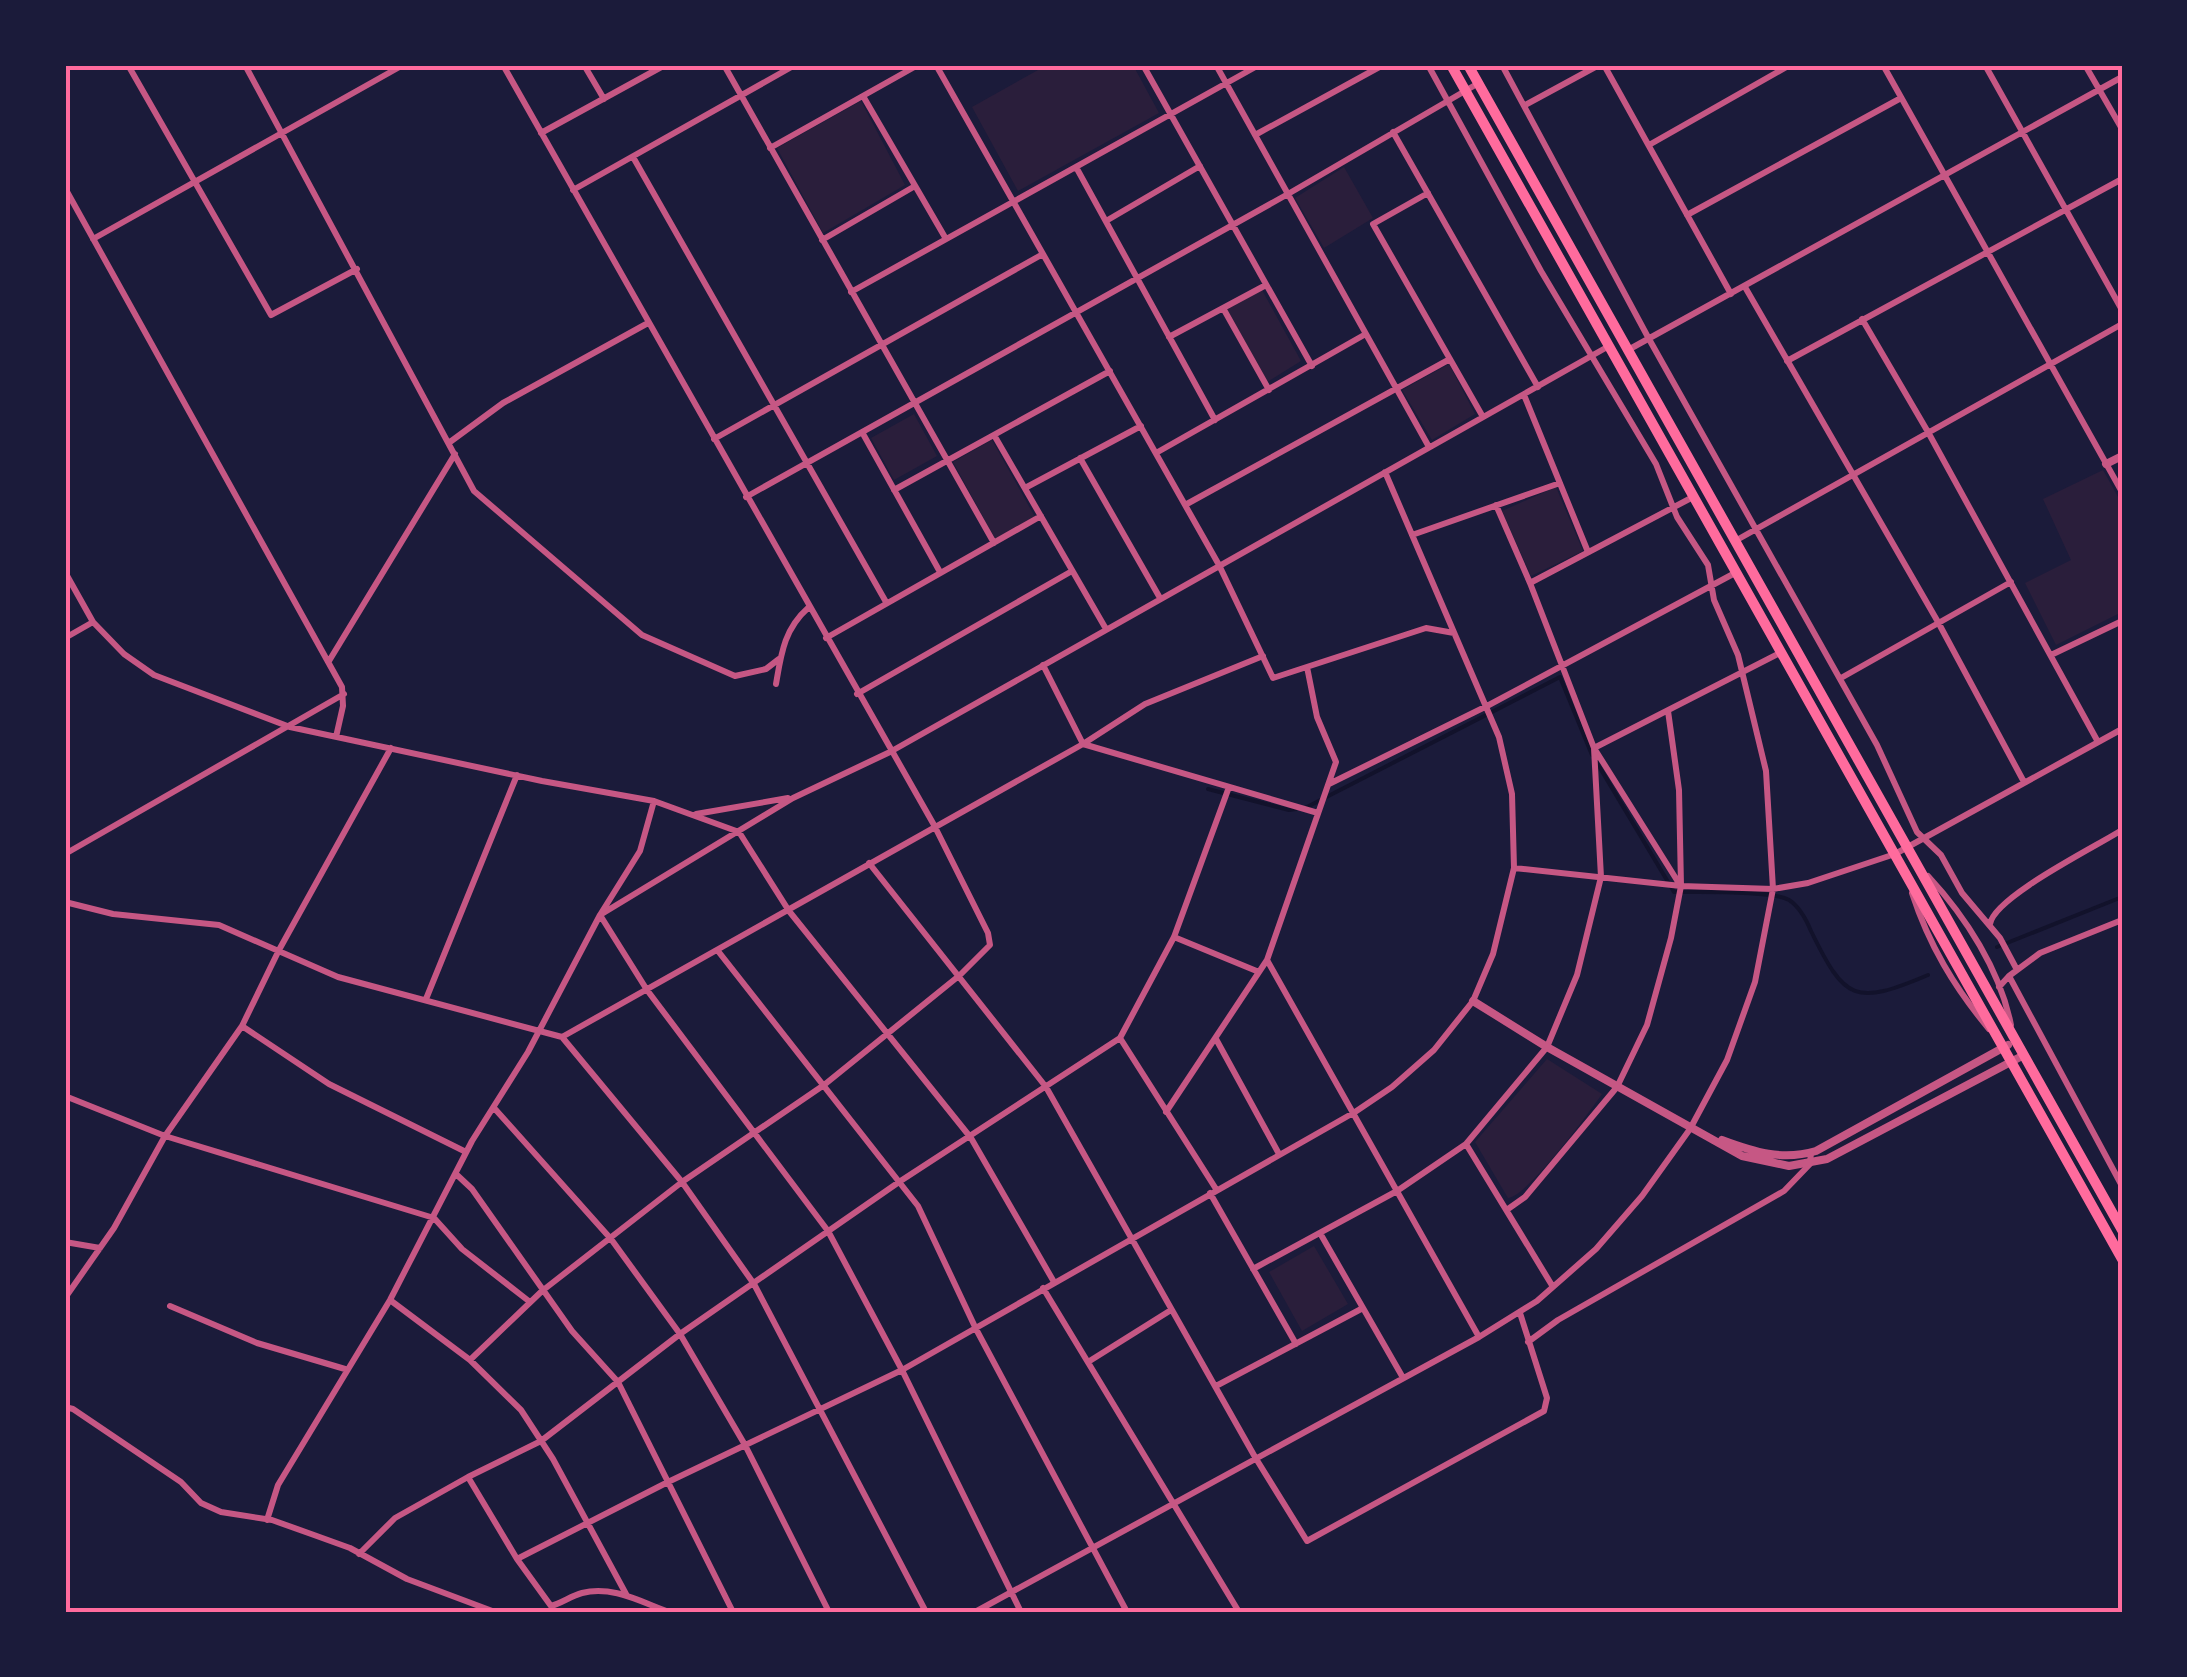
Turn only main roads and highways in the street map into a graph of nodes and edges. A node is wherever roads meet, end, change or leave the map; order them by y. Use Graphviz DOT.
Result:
graph roads {
  1 [pos="1451,65"];
  2 [pos="1468,65"];
  3 [pos="2122,1230"];
  4 [pos="2122,1259"];
  1 -- 4 [label="highway"];
  2 -- 3 [label="highway"];
}
